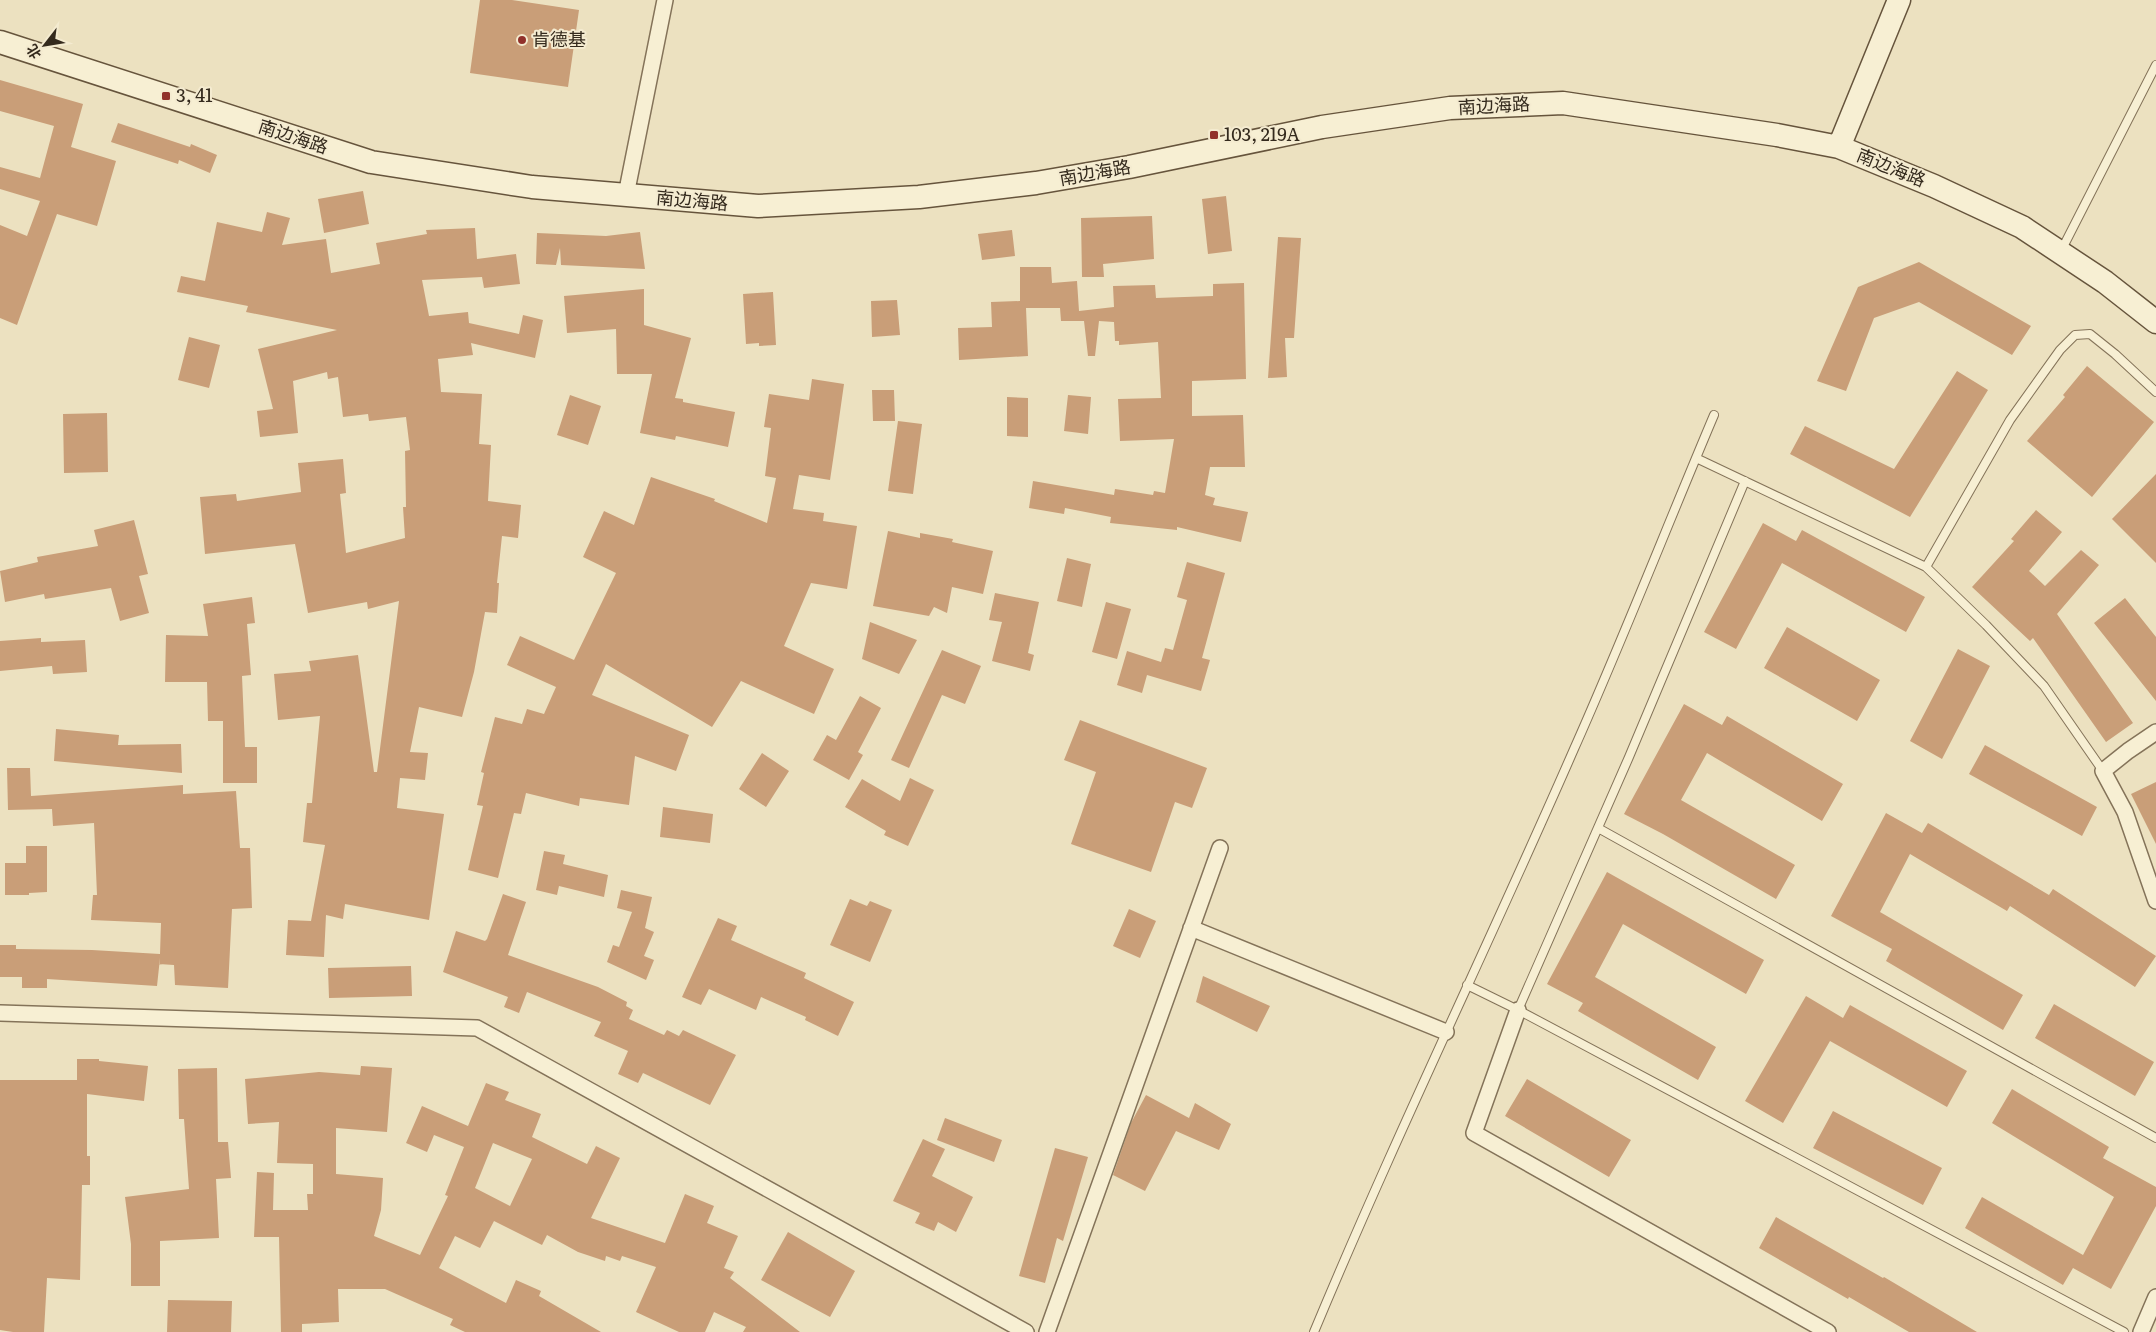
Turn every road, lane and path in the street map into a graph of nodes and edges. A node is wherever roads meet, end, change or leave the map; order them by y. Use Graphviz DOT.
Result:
graph roads {
  1 [pos="665,0"];
  2 [pos="1899,0"];
  3 [pos="0,42"];
  4 [pos="2156,65"];
  5 [pos="1839,147"];
  6 [pos="626,195"];
  7 [pos="2060,253"];
  8 [pos="2156,322"];
  9 [pos="2156,392"];
  10 [pos="1714,415"];
  11 [pos="1696,458"];
  12 [pos="1745,481"];
  13 [pos="1926,567"];
  14 [pos="2156,732"];
  15 [pos="2103,771"];
  16 [pos="1598,828"];
  17 [pos="1220,848"];
  18 [pos="2156,901"];
  19 [pos="1191,928"];
  20 [pos="1467,985"];
  21 [pos="1518,1010"];
  22 [pos="0,1014"];
  23 [pos="1446,1032"];
  24 [pos="2156,1138"];
  25 [pos="2156,1297"];
  26 [pos="1026,1332"];
  27 [pos="1047,1332"];
  28 [pos="1314,1332"];
  29 [pos="1828,1332"];
  30 [pos="2124,1332"];
  31 [pos="2141,1332"];
  1 -- 6 [label="street"];
  2 -- 5 [label="main road"];
  3 -- 6 [label="main road, 南边海路"];
  4 -- 7 [label="lane"];
  5 -- 6 [label="main road, 南边海路"];
  5 -- 7 [label="main road, 南边海路"];
  7 -- 8 [label="main road, 南边海路"];
  9 -- 13 [label="lane"];
  10 -- 11 [label="lane"];
  11 -- 12 [label="lane"];
  11 -- 20 [label="lane"];
  12 -- 13 [label="lane"];
  12 -- 16 [label="lane"];
  13 -- 15 [label="lane"];
  14 -- 15 [label="street"];
  15 -- 18 [label="street"];
  16 -- 21 [label="lane"];
  16 -- 24 [label="lane"];
  17 -- 19 [label="street"];
  19 -- 23 [label="street"];
  19 -- 27 [label="street"];
  20 -- 21 [label="lane"];
  20 -- 23 [label="lane"];
  21 -- 29 [label="street"];
  21 -- 30 [label="lane"];
  22 -- 26 [label="street"];
  23 -- 28 [label="lane"];
  25 -- 31 [label="street"];
}
